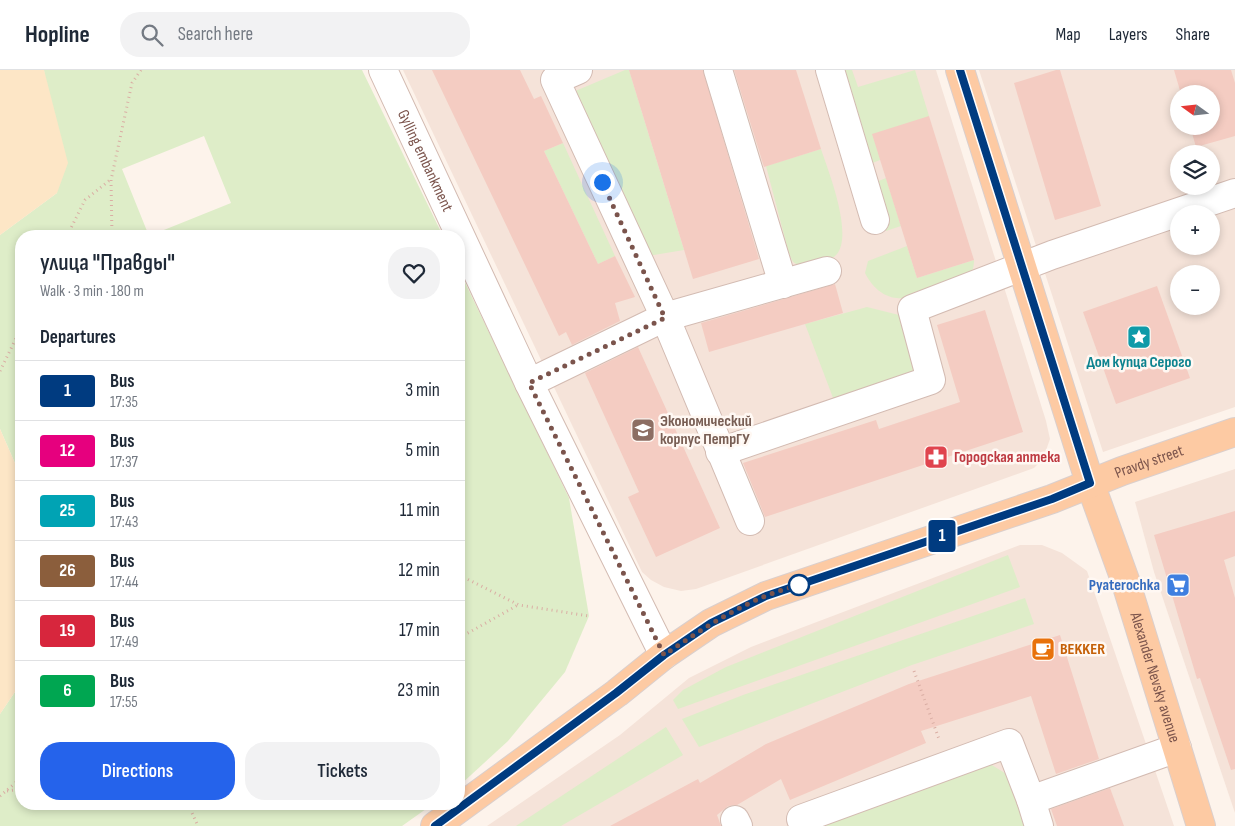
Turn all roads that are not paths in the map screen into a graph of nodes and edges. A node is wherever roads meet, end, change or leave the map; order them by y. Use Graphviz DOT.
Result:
graph roads {
  1 [pos="383,70"];
  2 [pos="578,70"];
  3 [pos="718,70"];
  4 [pos="830,70"];
  5 [pos="960,70"];
  6 [pos="1235,193"];
  7 [pos="875,220"];
  8 [pos="458,230"];
  9 [pos="465,246"];
  10 [pos="1024,267"];
  11 [pos="827,271"];
  12 [pos="783,284"];
  13 [pos="665,318"];
  14 [pos="529,383"];
  15 [pos="1235,432"];
  16 [pos="720,452"];
  17 [pos="1090,483"];
  18 [pos="750,521"];
  19 [pos="664,655"];
  20 [pos="1177,748"];
  21 [pos="1030,800"];
  22 [pos="465,804"];
  23 [pos="457,810"];
  24 [pos="801,819"];
  25 [pos="435,826"];
  26 [pos="1039,826"];
  27 [pos="1201,826"];
  1 -- 8 [label="street, Gylling embankment"];
  2 -- 13 [label="street"];
  3 -- 12 [label="street"];
  4 -- 7 [label="street"];
  5 -- 10 [label="main road, Alexander Nevsky avenue"];
  6 -- 10 [label="street"];
  9 -- 14 [label="street, Gylling embankment"];
  10 -- 16 [label="street"];
  10 -- 17 [label="main road, Alexander Nevsky avenue"];
  11 -- 12 [label="street"];
  12 -- 13 [label="street"];
  13 -- 14 [label="street"];
  13 -- 16 [label="street"];
  14 -- 19 [label="street, Gylling embankment"];
  15 -- 17 [label="main road, Pravdy street"];
  16 -- 18 [label="street"];
  17 -- 19 [label="main road, Pravdy street"];
  17 -- 20 [label="main road, Alexander Nevsky avenue"];
  19 -- 22 [label="main road, Pravdy street"];
  20 -- 21 [label="street"];
  20 -- 27 [label="main road, Alexander Nevsky avenue"];
  21 -- 24 [label="street"];
  21 -- 26 [label="street"];
  23 -- 25 [label="main road, Pravdy street"];
}
